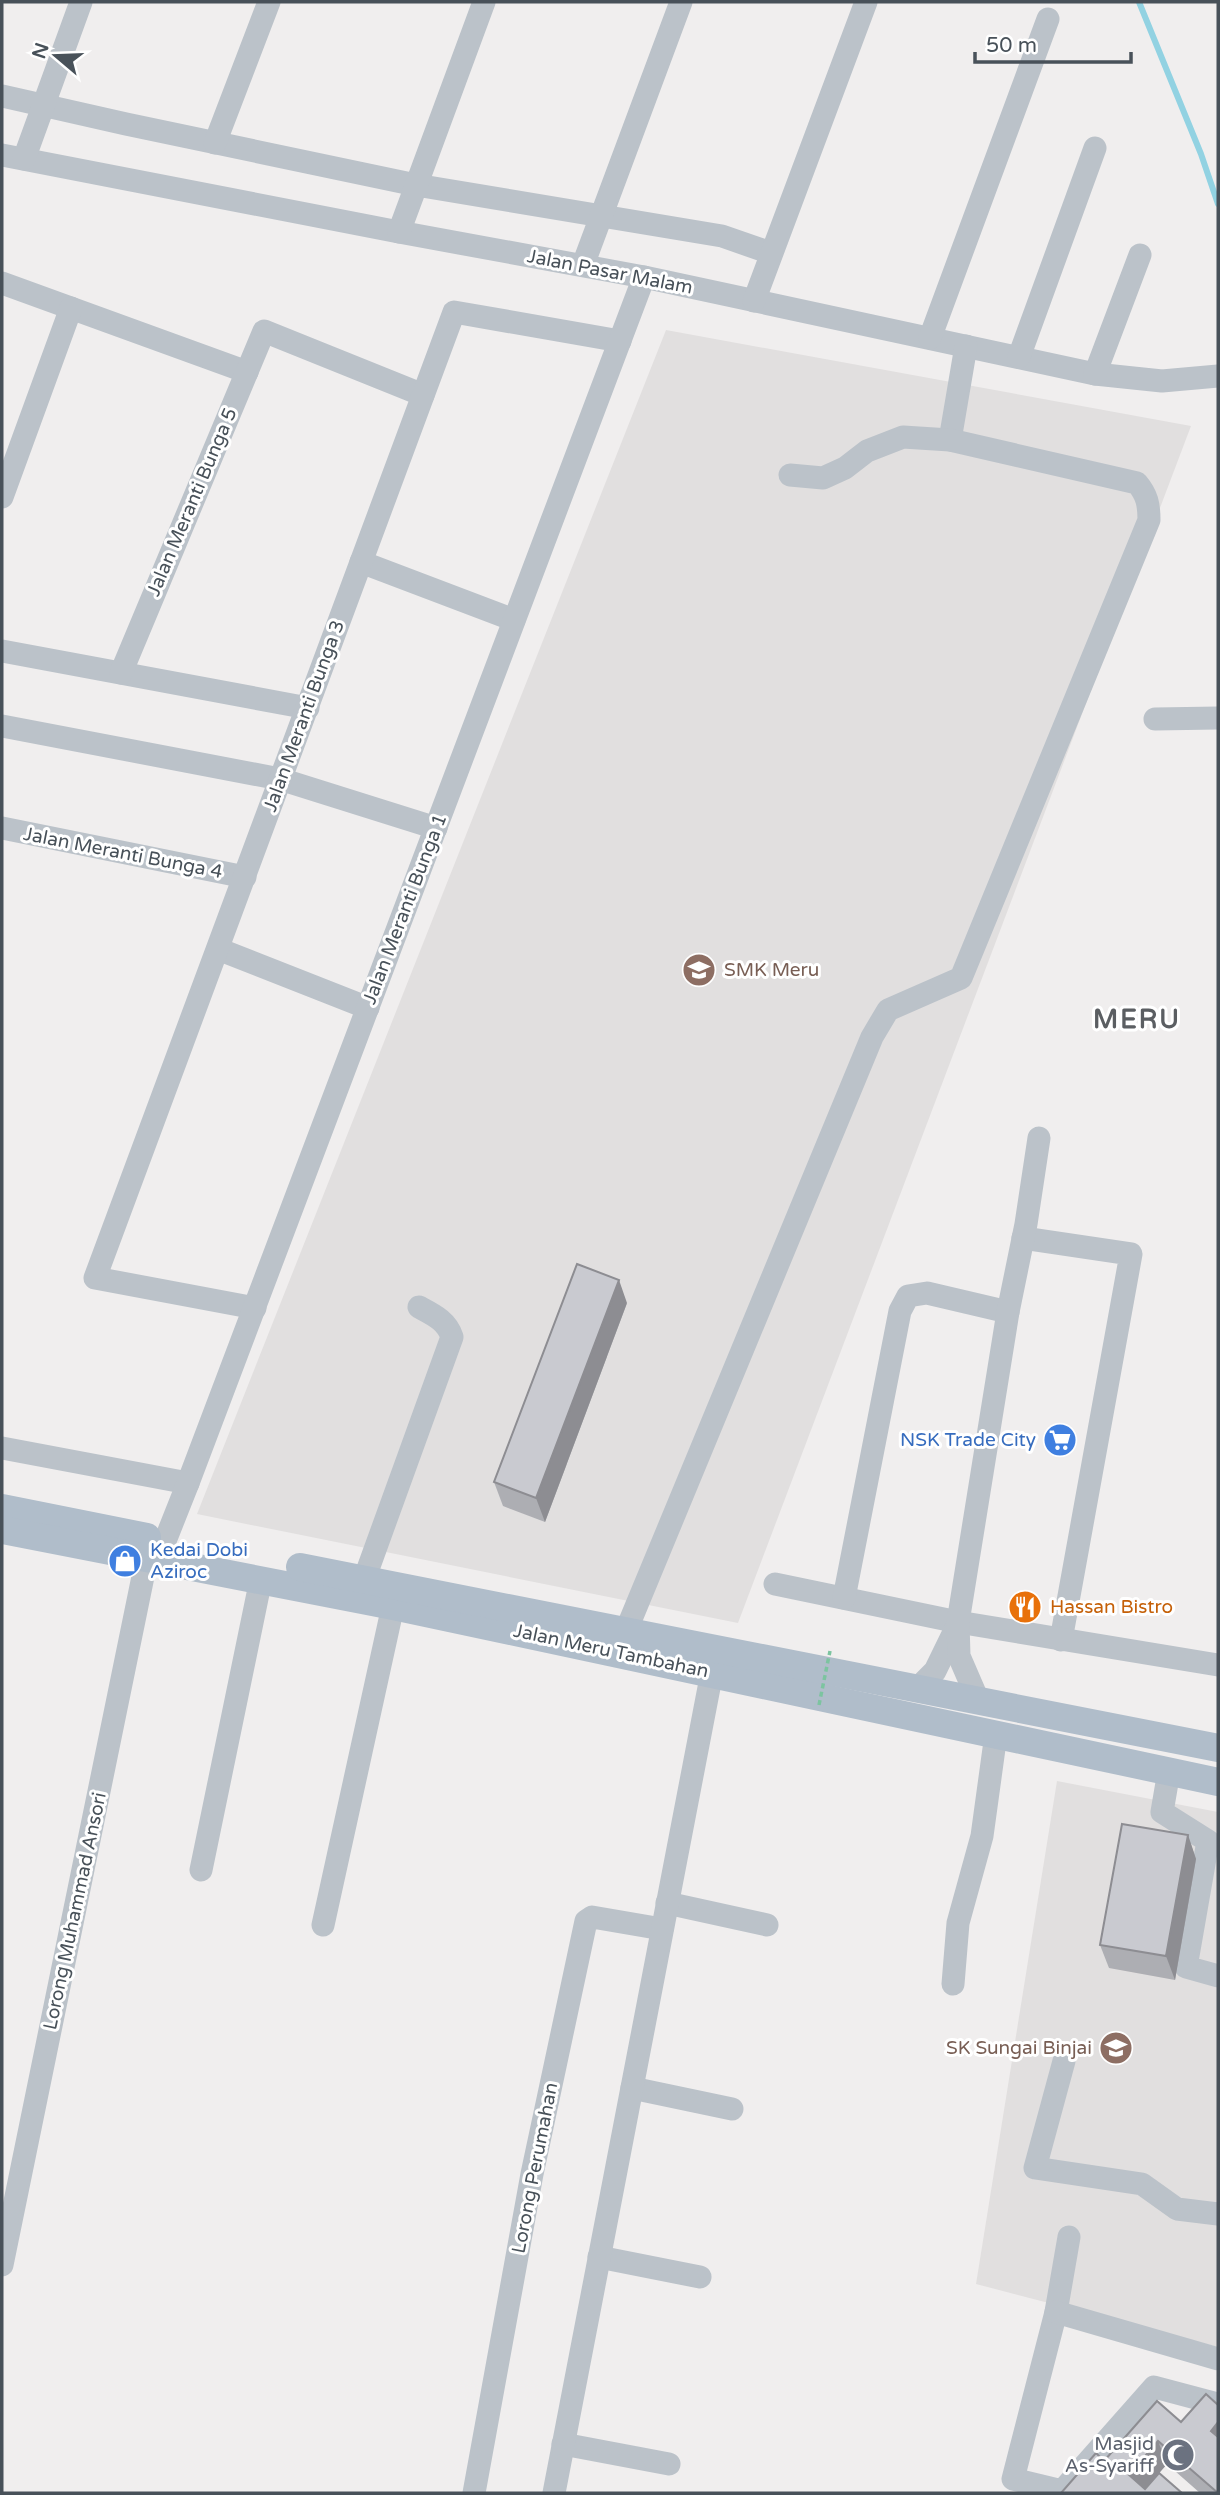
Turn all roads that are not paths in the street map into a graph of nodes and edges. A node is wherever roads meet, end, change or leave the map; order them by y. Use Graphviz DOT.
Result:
graph roads {
  1 [pos="81,2"];
  2 [pos="269,2"];
  3 [pos="484,2"];
  4 [pos="681,2"];
  5 [pos="866,2"];
  6 [pos="1048,19"];
  7 [pos="2,96"];
  8 [pos="44,104"];
  9 [pos="215,143"];
  10 [pos="1096,148"];
  11 [pos="13,157"];
  12 [pos="415,185"];
  13 [pos="601,216"];
  14 [pos="399,232"];
  15 [pos="771,253"];
  16 [pos="1140,255"];
  17 [pos="583,265"];
  18 [pos="644,277"];
  19 [pos="2,283"];
  20 [pos="754,301"];
  21 [pos="71,309"];
  22 [pos="930,338"];
  23 [pos="620,341"];
  24 [pos="966,346"];
  25 [pos="1018,357"];
  26 [pos="247,372"];
  27 [pos="1095,374"];
  28 [pos="1218,376"];
  29 [pos="423,395"];
  30 [pos="950,440"];
  31 [pos="790,475"];
  32 [pos="2,497"];
  33 [pos="361,562"];
  34 [pos="514,620"];
  35 [pos="2,651"];
  36 [pos="121,673"];
  37 [pos="307,708"];
  38 [pos="1218,718"];
  39 [pos="1155,719"];
  40 [pos="2,726"];
  41 [pos="280,779"];
  42 [pos="2,828"];
  43 [pos="436,828"];
  44 [pos="245,877"];
  45 [pos="218,949"];
  46 [pos="368,1008"];
  47 [pos="1039,1138"];
  48 [pos="1023,1238"];
  49 [pos="419,1307"];
  50 [pos="255,1308"];
  51 [pos="1007,1312"];
  52 [pos="2,1448"];
  53 [pos="188,1483"];
  54 [pos="2,1508"];
  55 [pos="2,1530"];
  56 [pos="156,1549"];
  57 [pos="261,1579"];
  58 [pos="364,1580"];
  59 [pos="775,1584"];
  60 [pos="844,1598"];
  61 [pos="393,1606"];
  62 [pos="958,1622"];
  63 [pos="626,1631"];
  64 [pos="1061,1640"];
  65 [pos="1218,1665"];
  66 [pos="712,1672"];
  67 [pos="918,1688"];
  68 [pos="978,1700"];
  69 [pos="996,1734"];
  70 [pos="1218,1748"];
  71 [pos="1169,1771"];
  72 [pos="1218,1782"];
  73 [pos="201,1870"];
  74 [pos="667,1903"];
  75 [pos="323,1925"];
  76 [pos="767,1925"];
  77 [pos="662,1929"];
  78 [pos="1218,1976"];
  79 [pos="953,1984"];
  80 [pos="1064,2061"];
  81 [pos="632,2088"];
  82 [pos="732,2109"];
  83 [pos="1218,2214"];
  84 [pos="1069,2237"];
  85 [pos="599,2257"];
  86 [pos="2,2264"];
  87 [pos="700,2277"];
  88 [pos="1056,2312"];
  89 [pos="1218,2359"];
  90 [pos="1218,2404"];
  91 [pos="563,2444"];
  92 [pos="669,2464"];
  93 [pos="474,2493"];
  94 [pos="554,2493"];
  1 -- 8 [label="street"];
  2 -- 9 [label="street"];
  3 -- 12 [label="street"];
  4 -- 13 [label="street"];
  5 -- 15 [label="street"];
  6 -- 22 [label="street"];
  7 -- 8 [label="street"];
  8 -- 9 [label="street"];
  8 -- 11 [label="street"];
  9 -- 12 [label="street"];
  10 -- 25 [label="street"];
  11 -- 14 [label="street, Jalan Pasar Malam"];
  12 -- 13 [label="street"];
  12 -- 14 [label="street"];
  13 -- 15 [label="street"];
  13 -- 17 [label="street"];
  14 -- 17 [label="street, Jalan Pasar Malam"];
  15 -- 20 [label="street"];
  16 -- 27 [label="street"];
  17 -- 18 [label="street, Jalan Pasar Malam"];
  18 -- 20 [label="street, Jalan Pasar Malam"];
  18 -- 23 [label="street, Jalan Meranti Bunga 1"];
  19 -- 21 [label="street"];
  20 -- 22 [label="street, Jalan Pasar Malam"];
  21 -- 26 [label="street"];
  21 -- 32 [label="street"];
  22 -- 24 [label="street, Jalan Pasar Malam"];
  23 -- 29 [label="street, Jalan Meranti Bunga 3"];
  23 -- 34 [label="street, Jalan Meranti Bunga 1"];
  24 -- 25 [label="street, Jalan Pasar Malam"];
  24 -- 30 [label="street"];
  25 -- 27 [label="street, Jalan Pasar Malam"];
  26 -- 29 [label="street, Jalan Meranti Bunga 5"];
  26 -- 36 [label="street, Jalan Meranti Bunga 5"];
  27 -- 28 [label="street, Jalan Pasar Malam"];
  29 -- 33 [label="street, Jalan Meranti Bunga 3"];
  30 -- 31 [label="street"];
  30 -- 63 [label="street"];
  33 -- 34 [label="street"];
  33 -- 37 [label="street, Jalan Meranti Bunga 3"];
  34 -- 43 [label="street, Jalan Meranti Bunga 1"];
  35 -- 36 [label="street"];
  36 -- 37 [label="street"];
  37 -- 41 [label="street, Jalan Meranti Bunga 3"];
  38 -- 39 [label="street"];
  40 -- 41 [label="street"];
  41 -- 43 [label="street"];
  41 -- 44 [label="street, Jalan Meranti Bunga 3"];
  42 -- 44 [label="street, Jalan Meranti Bunga 4"];
  43 -- 46 [label="street, Jalan Meranti Bunga 1"];
  44 -- 45 [label="street, Jalan Meranti Bunga 3"];
  45 -- 46 [label="street"];
  45 -- 50 [label="street, Jalan Meranti Bunga 3"];
  46 -- 50 [label="street, Jalan Meranti Bunga 1"];
  47 -- 48 [label="street"];
  48 -- 51 [label="street"];
  48 -- 64 [label="street"];
  49 -- 58 [label="street"];
  50 -- 53 [label="street, Jalan Meranti Bunga 1"];
  51 -- 60 [label="street"];
  51 -- 62 [label="street"];
  52 -- 53 [label="street"];
  53 -- 56 [label="street, Jalan Meranti Bunga 1"];
  54 -- 56 [label="main road, Jalan Meru Tambahan"];
  55 -- 56 [label="main road, Jalan Meru Tambahan"];
  56 -- 57 [label="main road, Jalan Meru Tambahan"];
  56 -- 58 [label="main road, Jalan Meru Tambahan"];
  56 -- 86 [label="street, Lorong Muhammad Ansori"];
  57 -- 61 [label="main road, Jalan Meru Tambahan"];
  57 -- 73 [label="street"];
  58 -- 63 [label="main road, Jalan Meru Tambahan"];
  59 -- 60 [label="street"];
  60 -- 62 [label="street"];
  61 -- 66 [label="main road, Jalan Meru Tambahan"];
  61 -- 75 [label="street"];
  62 -- 64 [label="street"];
  62 -- 67 [label="street"];
  62 -- 68 [label="street"];
  63 -- 67 [label="main road, Jalan Meru Tambahan"];
  64 -- 65 [label="street"];
  66 -- 69 [label="main road, Jalan Meru Tambahan"];
  66 -- 74 [label="street"];
  67 -- 68 [label="main road, Jalan Meru Tambahan"];
  68 -- 70 [label="main road, Jalan Meru Tambahan"];
  69 -- 71 [label="main road, Jalan Meru Tambahan"];
  69 -- 79 [label="street"];
  71 -- 72 [label="main road, Jalan Meru Tambahan"];
  71 -- 78 [label="street"];
  74 -- 76 [label="street"];
  74 -- 77 [label="street"];
  77 -- 81 [label="street"];
  77 -- 93 [label="street, Lorong Perumahan"];
  80 -- 83 [label="street"];
  81 -- 82 [label="street"];
  81 -- 85 [label="street"];
  84 -- 88 [label="street"];
  85 -- 87 [label="street"];
  85 -- 91 [label="street"];
  88 -- 89 [label="street"];
  88 -- 90 [label="street"];
  91 -- 92 [label="street"];
  91 -- 94 [label="street"];
}
